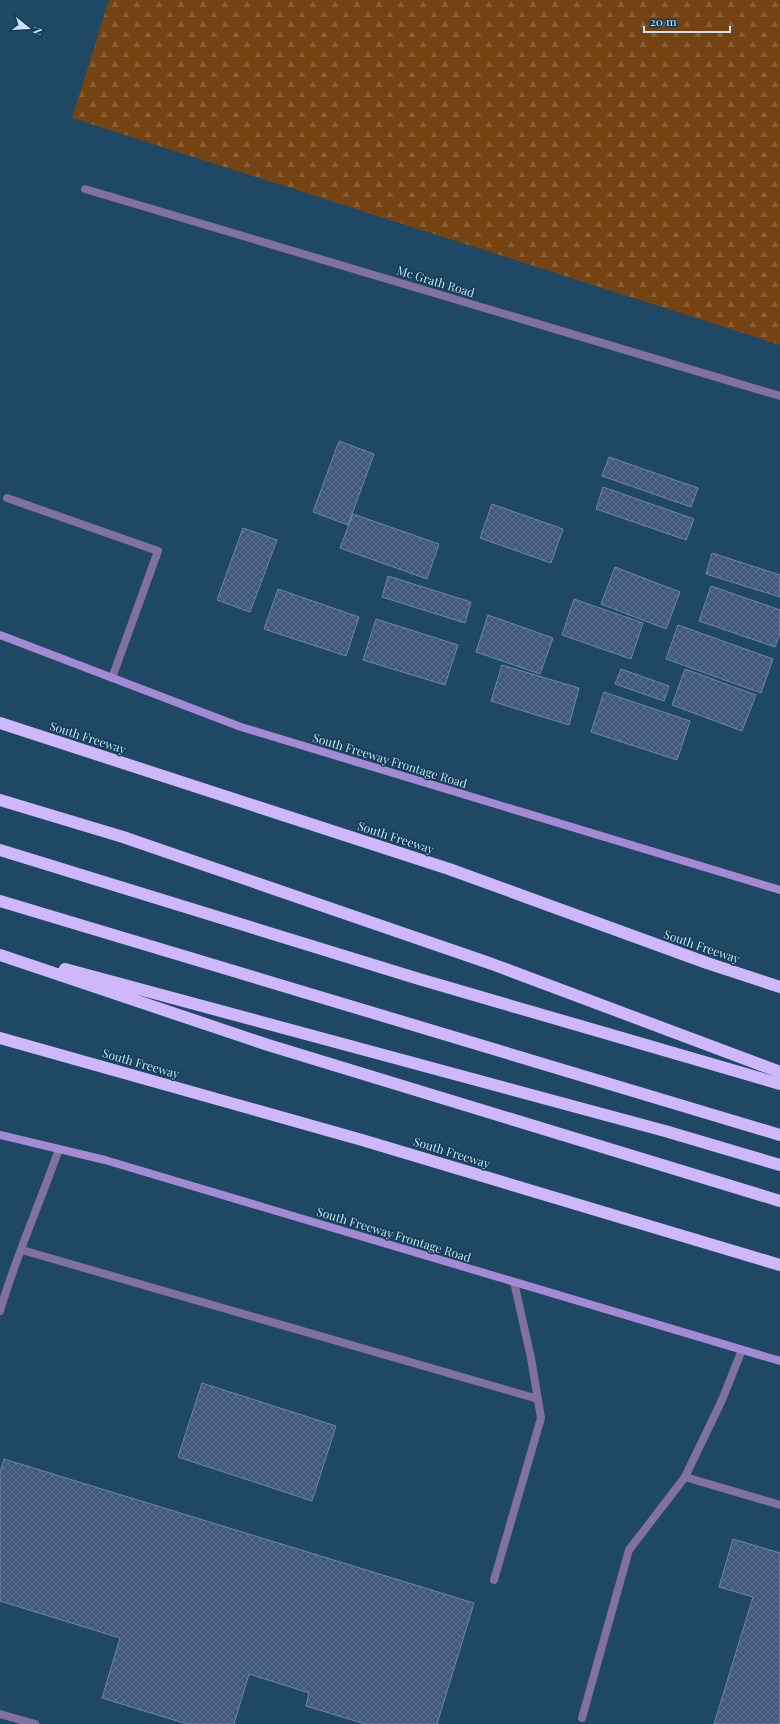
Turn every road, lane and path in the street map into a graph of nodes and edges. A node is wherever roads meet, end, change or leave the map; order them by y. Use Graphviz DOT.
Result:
graph roads {
  1 [pos="85,189"];
  2 [pos="780,396"];
  3 [pos="7,498"];
  4 [pos="0,635"];
  5 [pos="112,678"];
  6 [pos="0,723"];
  7 [pos="0,800"];
  8 [pos="0,850"];
  9 [pos="780,890"];
  10 [pos="0,901"];
  11 [pos="0,951"];
  12 [pos="0,955"];
  13 [pos="780,987"];
  14 [pos="0,1038"];
  15 [pos="780,1072"];
  16 [pos="780,1084"];
  17 [pos="780,1134"];
  18 [pos="0,1135"];
  19 [pos="59,1149"];
  20 [pos="780,1164"];
  21 [pos="780,1201"];
  22 [pos="22,1250"];
  23 [pos="780,1265"];
  24 [pos="514,1282"];
  25 [pos="0,1311"];
  26 [pos="742,1350"];
  27 [pos="780,1361"];
  28 [pos="538,1399"];
  29 [pos="685,1477"];
  30 [pos="780,1505"];
  31 [pos="494,1580"];
  32 [pos="0,1714"];
  33 [pos="582,1718"];
  34 [pos="35,1724"];
  1 -- 2 [label="street, Mc Grath Road"];
  3 -- 5 [label="street"];
  4 -- 5 [label="main road, South Freeway Frontage Road"];
  5 -- 9 [label="main road, South Freeway Frontage Road"];
  6 -- 13 [label="highway, South Freeway"];
  7 -- 15 [label="highway"];
  8 -- 16 [label="highway"];
  10 -- 17 [label="highway"];
  11 -- 20 [label="highway"];
  12 -- 21 [label="highway"];
  14 -- 23 [label="highway, South Freeway"];
  18 -- 19 [label="main road, South Freeway Frontage Road"];
  19 -- 22 [label="street"];
  19 -- 24 [label="main road, South Freeway Frontage Road"];
  22 -- 25 [label="street"];
  22 -- 28 [label="street"];
  24 -- 26 [label="main road, South Freeway Frontage Road"];
  24 -- 28 [label="street"];
  26 -- 27 [label="main road, South Freeway Frontage Road"];
  26 -- 29 [label="street"];
  28 -- 31 [label="street"];
  29 -- 30 [label="street"];
  29 -- 33 [label="street"];
  32 -- 34 [label="street"];
}
